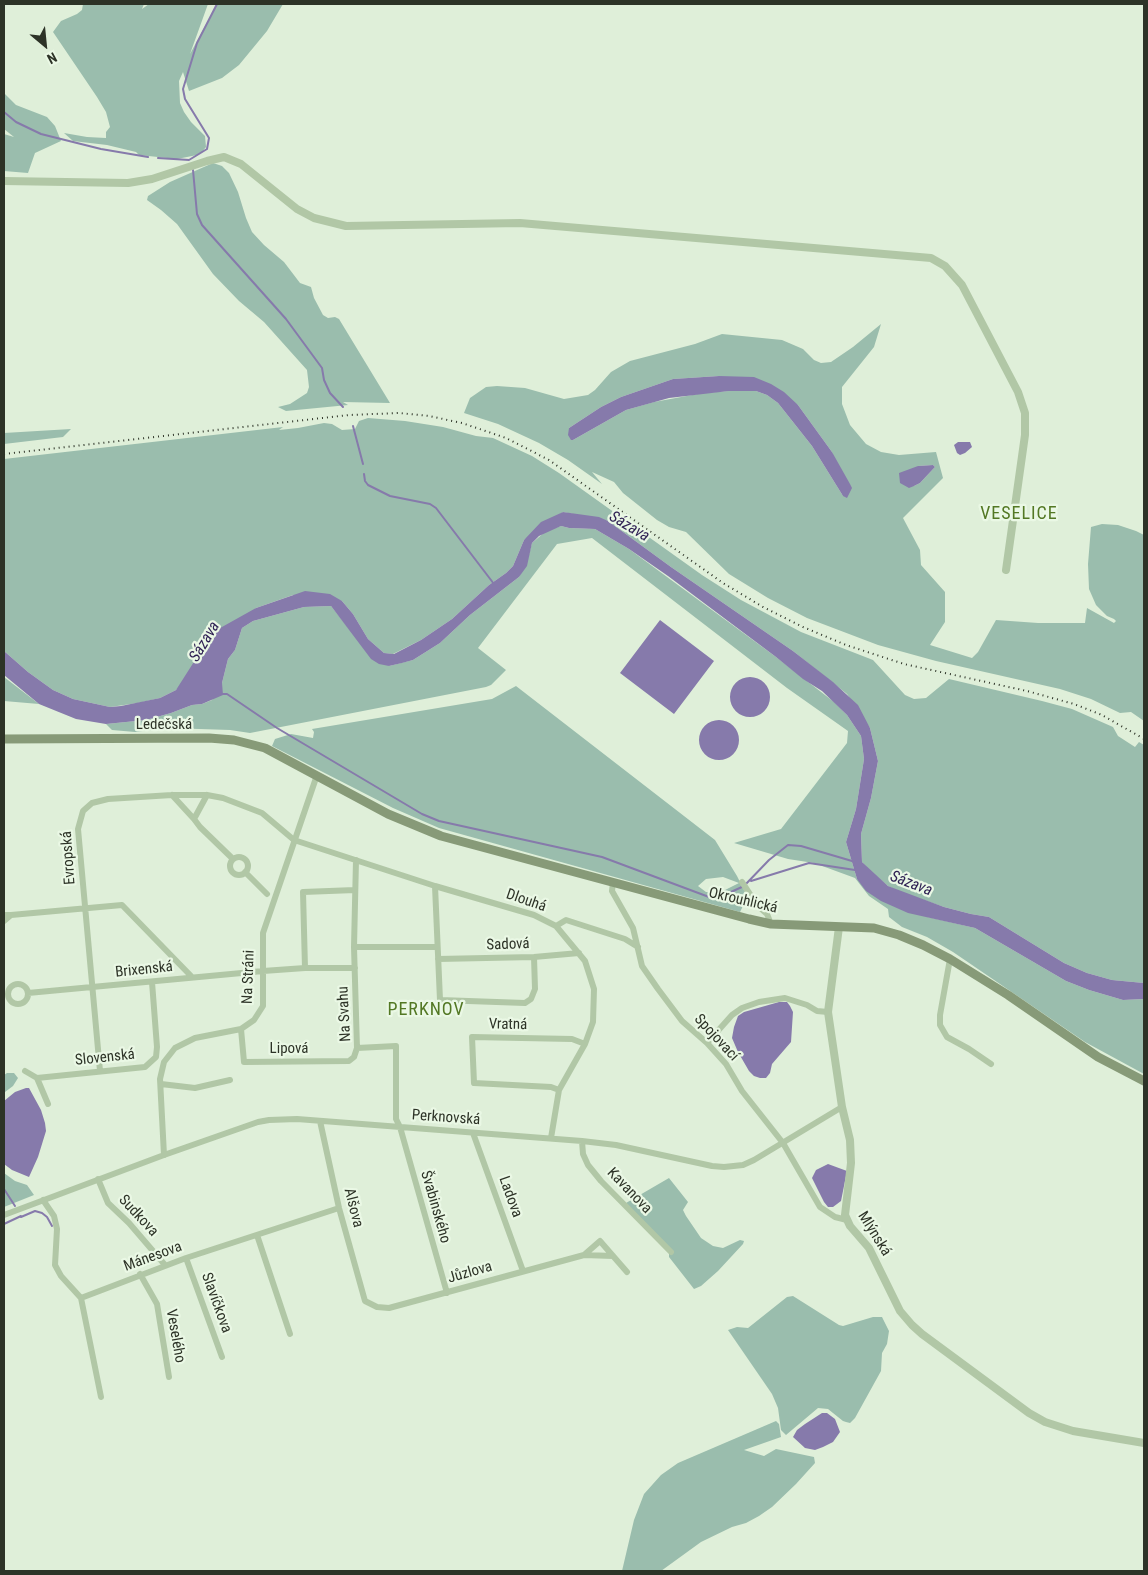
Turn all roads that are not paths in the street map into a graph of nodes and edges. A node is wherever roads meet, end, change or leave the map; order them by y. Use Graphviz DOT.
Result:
graph roads {
  1 [pos="4,181"];
  2 [pos="1006,570"];
  3 [pos="4,739"];
  4 [pos="317,775"];
  5 [pos="172,795"];
  6 [pos="207,795"];
  7 [pos="194,819"];
  8 [pos="294,840"];
  9 [pos="233,859"];
  10 [pos="356,860"];
  11 [pos="245,872"];
  12 [pos="613,882"];
  13 [pos="742,882"];
  14 [pos="435,886"];
  15 [pos="355,890"];
  16 [pos="267,894"];
  17 [pos="85,908"];
  18 [pos="7,915"];
  19 [pos="4,921"];
  20 [pos="771,924"];
  21 [pos="556,926"];
  22 [pos="839,927"];
  23 [pos="354,946"];
  24 [pos="437,947"];
  25 [pos="638,947"];
  26 [pos="579,953"];
  27 [pos="534,956"];
  28 [pos="438,959"];
  29 [pos="950,959"];
  30 [pos="305,968"];
  31 [pos="355,968"];
  32 [pos="263,971"];
  33 [pos="192,977"];
  34 [pos="152,982"];
  35 [pos="93,988"];
  36 [pos="28,993"];
  37 [pos="828,1012"];
  38 [pos="241,1030"];
  39 [pos="707,1043"];
  40 [pos="585,1044"];
  41 [pos="357,1048"];
  42 [pos="991,1064"];
  43 [pos="25,1070"];
  44 [pos="100,1071"];
  45 [pos="37,1078"];
  46 [pos="230,1080"];
  47 [pos="1144,1081"];
  48 [pos="161,1084"];
  49 [pos="559,1090"];
  50 [pos="48,1104"];
  51 [pos="842,1108"];
  52 [pos="320,1121"];
  53 [pos="400,1127"];
  54 [pos="473,1133"];
  55 [pos="551,1138"];
  56 [pos="582,1141"];
  57 [pos="783,1143"];
  58 [pos="164,1155"];
  59 [pos="98,1179"];
  60 [pos="43,1200"];
  61 [pos="340,1208"];
  62 [pos="4,1215"];
  63 [pos="847,1220"];
  64 [pos="257,1235"];
  65 [pos="671,1252"];
  66 [pos="584,1255"];
  67 [pos="613,1256"];
  68 [pos="186,1258"];
  69 [pos="165,1265"];
  70 [pos="523,1271"];
  71 [pos="627,1272"];
  72 [pos="140,1274"];
  73 [pos="447,1293"];
  74 [pos="81,1298"];
  75 [pos="365,1301"];
  76 [pos="290,1334"];
  77 [pos="222,1357"];
  78 [pos="169,1377"];
  79 [pos="101,1397"];
  80 [pos="1144,1443"];
  1 -- 2 [label="street"];
  3 -- 4 [label="main road, Ledečská"];
  4 -- 8 [label="street, Na Stráni"];
  4 -- 12 [label="main road, Okrouhlická"];
  5 -- 6 [label="street, Evropská"];
  5 -- 7 [label="street"];
  5 -- 17 [label="street, Evropská"];
  6 -- 7 [label="street"];
  6 -- 8 [label="street, Evropská"];
  7 -- 9 [label="street"];
  8 -- 10 [label="street, Dlouhá"];
  8 -- 32 [label="street, Na Stráni"];
  9 -- 11 [label="street"];
  9 -- 11 [label="street"];
  10 -- 14 [label="street, Dlouhá"];
  10 -- 15 [label="street, Na Svahu"];
  11 -- 16 [label="street"];
  12 -- 20 [label="main road, Okrouhlická"];
  12 -- 25 [label="street, Spojovací"];
  13 -- 20 [label="street"];
  14 -- 21 [label="street, Dlouhá"];
  14 -- 24 [label="street"];
  15 -- 23 [label="street, Na Svahu"];
  15 -- 30 [label="street"];
  17 -- 18 [label="street"];
  17 -- 33 [label="street"];
  17 -- 35 [label="street, Evropská"];
  18 -- 19 [label="street"];
  20 -- 22 [label="main road, Okrouhlická"];
  21 -- 25 [label="street"];
  21 -- 26 [label="street, Dlouhá"];
  22 -- 29 [label="main road, Okrouhlická"];
  22 -- 37 [label="street, Mlýnská"];
  23 -- 24 [label="street"];
  23 -- 31 [label="street, Na Svahu"];
  24 -- 28 [label="street"];
  25 -- 39 [label="street, Spojovací"];
  26 -- 27 [label="street, Sadová"];
  26 -- 40 [label="street, Dlouhá"];
  27 -- 28 [label="street, Sadová"];
  27 -- 28 [label="street"];
  29 -- 42 [label="street"];
  29 -- 47 [label="main road, Okrouhlická"];
  30 -- 31 [label="street, Brixenská"];
  30 -- 32 [label="street, Brixenská"];
  31 -- 41 [label="street, Na Svahu"];
  32 -- 33 [label="street, Brixenská"];
  32 -- 38 [label="street, Na Stráni"];
  33 -- 34 [label="street, Brixenská"];
  34 -- 35 [label="street, Brixenská"];
  34 -- 44 [label="street, Slovenská"];
  35 -- 36 [label="street, Brixenská"];
  35 -- 44 [label="street, Evropská"];
  37 -- 39 [label="street"];
  37 -- 51 [label="street, Mlýnská"];
  38 -- 41 [label="street, Lipová"];
  38 -- 48 [label="street"];
  39 -- 57 [label="street, Spojovací"];
  40 -- 49 [label="street, Dlouhá"];
  40 -- 49 [label="street, Vratná"];
  41 -- 53 [label="street, Na Svahu"];
  43 -- 45 [label="street"];
  44 -- 45 [label="street, Slovenská"];
  45 -- 50 [label="street"];
  46 -- 48 [label="street"];
  48 -- 58 [label="street"];
  49 -- 55 [label="street, Dlouhá"];
  51 -- 57 [label="street, Perknovská"];
  51 -- 63 [label="street, Mlýnská"];
  52 -- 53 [label="street, Perknovská"];
  52 -- 58 [label="street, Perknovská"];
  52 -- 61 [label="street, Alšova"];
  53 -- 54 [label="street, Perknovská"];
  53 -- 73 [label="street, Švabinského"];
  54 -- 55 [label="street, Perknovská"];
  54 -- 70 [label="street, Ladova"];
  55 -- 56 [label="street, Perknovská"];
  56 -- 57 [label="street, Perknovská"];
  56 -- 65 [label="street, Kavanova"];
  57 -- 63 [label="street, Spojovací"];
  58 -- 59 [label="street, Perknovská"];
  59 -- 60 [label="street, Perknovská"];
  59 -- 69 [label="street, Sudkova"];
  60 -- 62 [label="street, Perknovská"];
  60 -- 74 [label="street"];
  61 -- 64 [label="street, Mánesova"];
  61 -- 75 [label="street, Alšova"];
  63 -- 80 [label="street, Mlýnská"];
  64 -- 68 [label="street, Mánesova"];
  64 -- 76 [label="street"];
  66 -- 67 [label="street, Jůzlova"];
  66 -- 67 [label="street, Jůzlova"];
  66 -- 70 [label="street, Jůzlova"];
  67 -- 71 [label="street, Jůzlova"];
  68 -- 69 [label="street, Mánesova"];
  68 -- 77 [label="street, Slavíčkova"];
  69 -- 72 [label="street, Mánesova"];
  70 -- 73 [label="street, Jůzlova"];
  72 -- 74 [label="street, Mánesova"];
  72 -- 78 [label="street, Veselého"];
  73 -- 75 [label="street, Jůzlova"];
  74 -- 79 [label="street"];
}
